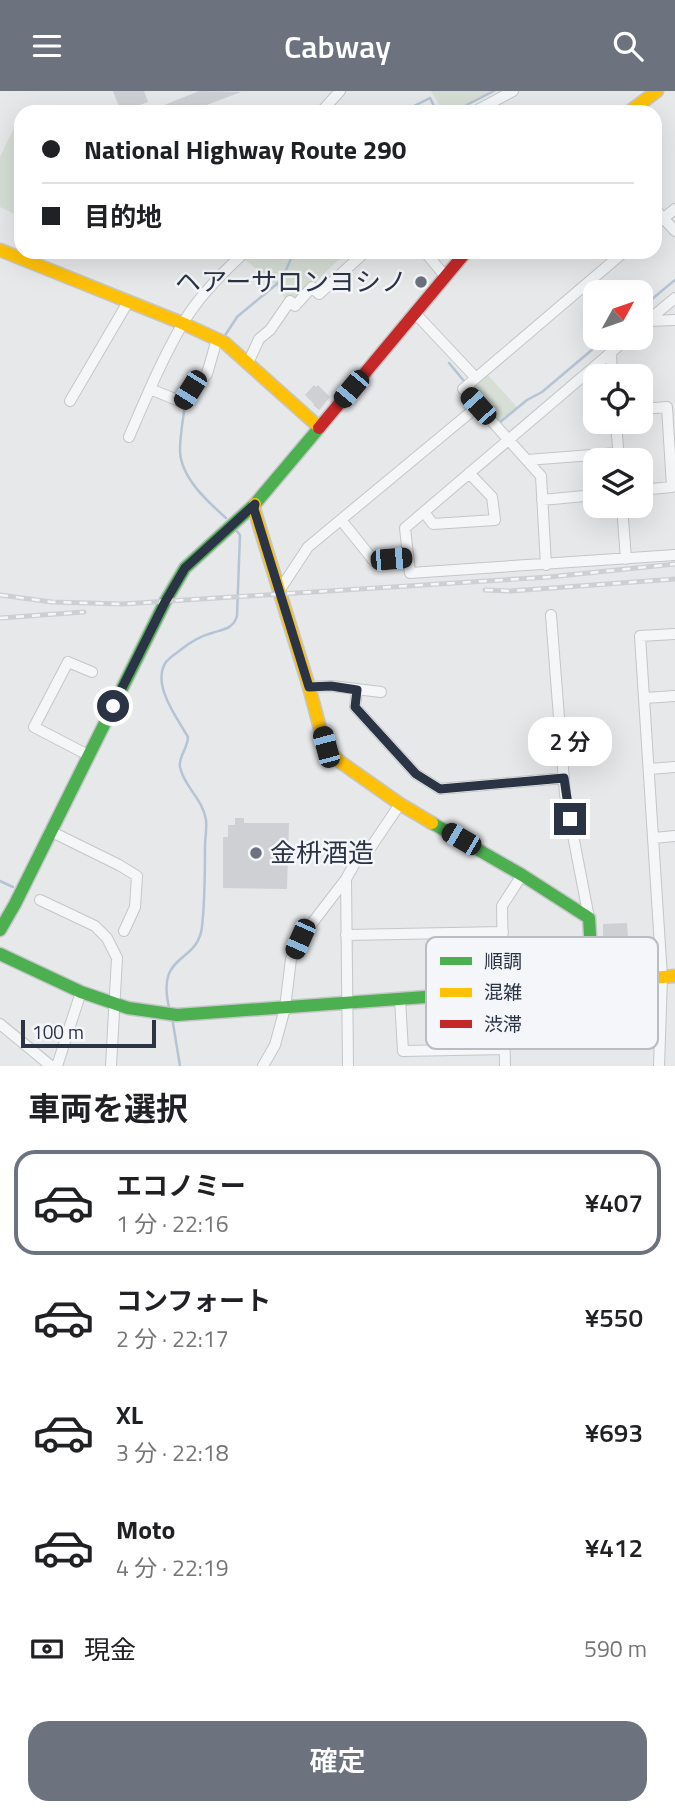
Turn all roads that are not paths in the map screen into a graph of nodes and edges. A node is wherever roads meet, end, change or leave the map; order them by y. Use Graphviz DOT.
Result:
graph roads {
  1 [pos="340,91"];
  2 [pos="513,91"];
  3 [pos="657,91"];
  4 [pos="327,105"];
  5 [pos="487,105"];
  6 [pos="638,105"];
  7 [pos="22,259"];
  8 [pos="237,259"];
  9 [pos="357,259"];
  10 [pos="431,259"];
  11 [pos="460,259"];
  12 [pos="616,259"];
  13 [pos="445,276"];
  14 [pos="675,298"];
  15 [pos="128,302"];
  16 [pos="415,313"];
  17 [pos="653,316"];
  18 [pos="675,320"];
  19 [pos="183,323"];
  20 [pos="653,323"];
  21 [pos="221,341"];
  22 [pos="614,350"];
  23 [pos="611,353"];
  24 [pos="248,363"];
  25 [pos="611,364"];
  26 [pos="476,378"];
  27 [pos="150,389"];
  28 [pos="71,401"];
  29 [pos="478,406"];
  30 [pos="653,408"];
  31 [pos="319,427"];
  32 [pos="129,437"];
  33 [pos="508,440"];
  34 [pos="583,458"];
  35 [pos="527,460"];
  36 [pos="470,473"];
  37 [pos="653,489"];
  38 [pos="583,496"];
  39 [pos="542,500"];
  40 [pos="255,504"];
  41 [pos="424,512"];
  42 [pos="623,518"];
  43 [pos="341,520"];
  44 [pos="675,555"];
  45 [pos="408,558"];
  46 [pos="626,559"];
  47 [pos="546,565"];
  48 [pos="279,591"];
  49 [pos="551,615"];
  50 [pos="675,634"];
  51 [pos="92,672"];
  52 [pos="309,687"];
  53 [pos="357,690"];
  54 [pos="381,692"];
  55 [pos="675,696"];
  56 [pos="645,698"];
  57 [pos="88,755"];
  58 [pos="675,767"];
  59 [pos="649,769"];
  60 [pos="564,778"];
  61 [pos="400,804"];
  62 [pos="50,831"];
  63 [pos="675,837"];
  64 [pos="653,838"];
  65 [pos="522,875"];
  66 [pos="346,879"];
  67 [pos="40,900"];
  68 [pos="589,918"];
  69 [pos="0,930"];
  70 [pos="124,931"];
  71 [pos="503,932"];
  72 [pos="346,935"];
  73 [pos="503,937"];
  74 [pos="590,937"];
  75 [pos="0,954"];
  76 [pos="669,977"];
  77 [pos="81,992"];
  78 [pos="426,997"];
  79 [pos="401,999"];
  80 [pos="115,1003"];
  81 [pos="347,1003"];
  82 [pos="285,1008"];
  83 [pos="0,1024"];
  84 [pos="505,1049"];
  85 [pos="51,1066"];
  86 [pos="57,1066"];
  87 [pos="111,1066"];
  88 [pos="263,1066"];
  89 [pos="348,1066"];
  90 [pos="505,1066"];
  91 [pos="659,1066"];
  1 -- 4 [label="street"];
  2 -- 5 [label="street"];
  3 -- 6 [label="main road"];
  7 -- 15 [label="main road"];
  8 -- 19 [label="street"];
  9 -- 24 [label="street"];
  10 -- 13 [label="street"];
  11 -- 13 [label="main road"];
  12 -- 26 [label="street"];
  13 -- 16 [label="main road"];
  14 -- 17 [label="street"];
  15 -- 19 [label="main road"];
  15 -- 28 [label="street"];
  16 -- 26 [label="street"];
  16 -- 31 [label="main road"];
  18 -- 20 [label="street"];
  19 -- 21 [label="main road"];
  19 -- 27 [label="street"];
  21 -- 24 [label="main road"];
  21 -- 27 [label="street"];
  22 -- 23 [label="street"];
  23 -- 25 [label="street"];
  23 -- 33 [label="street"];
  24 -- 31 [label="main road"];
  26 -- 29 [label="street"];
  27 -- 32 [label="street"];
  29 -- 33 [label="street"];
  29 -- 43 [label="street"];
  30 -- 37 [label="street"];
  31 -- 40 [label="main road"];
  33 -- 35 [label="street"];
  33 -- 36 [label="street"];
  34 -- 35 [label="street"];
  35 -- 39 [label="street"];
  36 -- 41 [label="street"];
  36 -- 41 [label="street"];
  38 -- 39 [label="street"];
  39 -- 47 [label="street"];
  40 -- 48 [label="main road"];
  40 -- 57 [label="main road"];
  41 -- 45 [label="street"];
  42 -- 46 [label="street"];
  43 -- 45 [label="street"];
  43 -- 48 [label="street"];
  44 -- 46 [label="street"];
  45 -- 47 [label="street"];
  46 -- 47 [label="street"];
  48 -- 52 [label="main road"];
  49 -- 60 [label="street"];
  50 -- 56 [label="street"];
  51 -- 57 [label="street"];
  52 -- 53 [label="street"];
  52 -- 61 [label="main road"];
  53 -- 54 [label="street"];
  53 -- 60 [label="street"];
  55 -- 56 [label="street"];
  56 -- 59 [label="street"];
  57 -- 62 [label="main road"];
  58 -- 59 [label="street"];
  59 -- 64 [label="street"];
  60 -- 68 [label="street"];
  61 -- 65 [label="main road"];
  61 -- 66 [label="street"];
  62 -- 69 [label="main road"];
  62 -- 70 [label="street"];
  63 -- 64 [label="street"];
  64 -- 76 [label="street"];
  65 -- 68 [label="main road"];
  65 -- 71 [label="street"];
  66 -- 72 [label="street"];
  66 -- 82 [label="street"];
  67 -- 80 [label="street"];
  68 -- 74 [label="main road"];
  71 -- 72 [label="street"];
  71 -- 73 [label="street"];
  72 -- 81 [label="street"];
  75 -- 77 [label="main road"];
  76 -- 91 [label="street"];
  77 -- 80 [label="main road"];
  77 -- 86 [label="street"];
  78 -- 79 [label="main road"];
  79 -- 81 [label="main road"];
  79 -- 84 [label="street"];
  80 -- 82 [label="main road"];
  80 -- 87 [label="street"];
  81 -- 82 [label="main road"];
  81 -- 89 [label="street"];
  82 -- 88 [label="street"];
  83 -- 85 [label="street"];
  84 -- 90 [label="street"];
}
